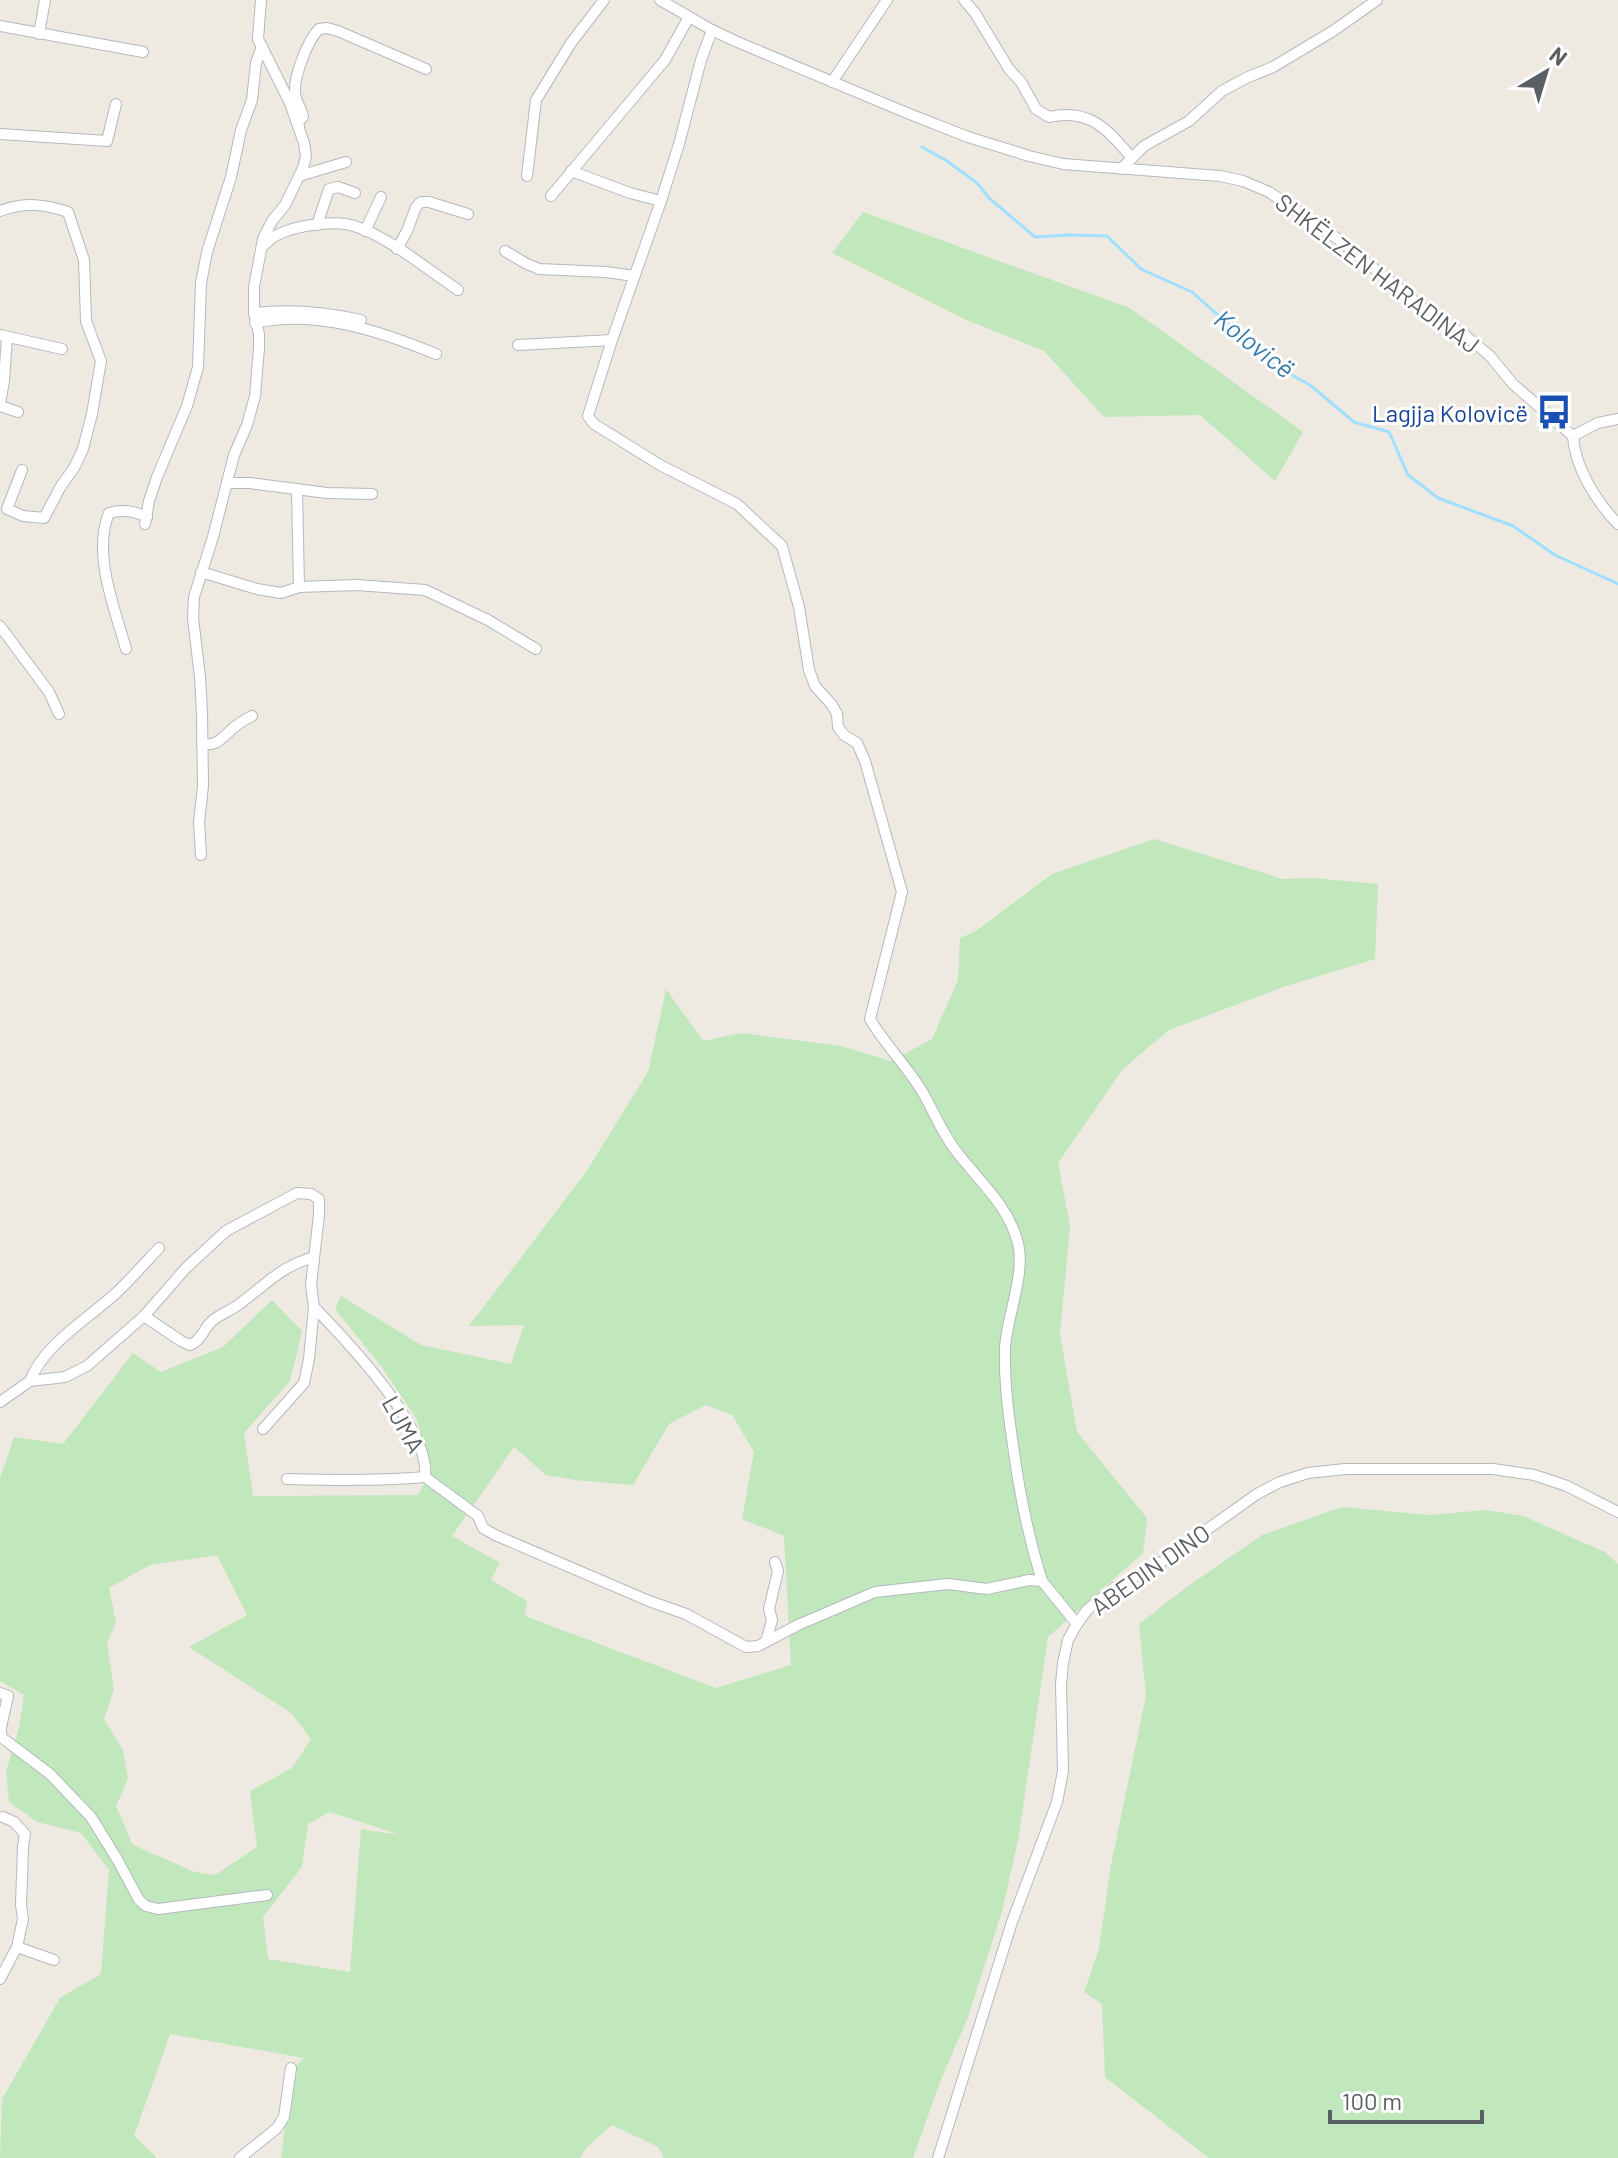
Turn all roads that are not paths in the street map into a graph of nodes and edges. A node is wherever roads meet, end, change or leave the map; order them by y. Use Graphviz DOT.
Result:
graph roads {
  1 [pos="45,0"];
  2 [pos="261,0"];
  3 [pos="604,0"];
  4 [pos="660,0"];
  5 [pos="885,0"];
  6 [pos="964,0"];
  7 [pos="1377,0"];
  8 [pos="689,17"];
  9 [pos="0,26"];
  10 [pos="712,30"];
  11 [pos="39,34"];
  12 [pos="262,46"];
  13 [pos="143,52"];
  14 [pos="426,69"];
  15 [pos="832,82"];
  16 [pos="116,104"];
  17 [pos="299,129"];
  18 [pos="0,134"];
  19 [pos="1132,158"];
  20 [pos="346,162"];
  21 [pos="1121,169"];
  22 [pos="571,171"];
  23 [pos="299,176"];
  24 [pos="527,176"];
  25 [pos="355,193"];
  26 [pos="551,196"];
  27 [pos="381,197"];
  28 [pos="661,201"];
  29 [pos="0,211"];
  30 [pos="468,214"];
  31 [pos="317,225"];
  32 [pos="365,231"];
  33 [pos="263,246"];
  34 [pos="397,249"];
  35 [pos="505,251"];
  36 [pos="634,276"];
  37 [pos="458,290"];
  38 [pos="254,318"];
  39 [pos="361,320"];
  40 [pos="4,336"];
  41 [pos="612,340"];
  42 [pos="518,345"];
  43 [pos="62,349"];
  44 [pos="436,354"];
  45 [pos="0,405"];
  46 [pos="18,412"];
  47 [pos="1618,419"];
  48 [pos="1573,436"];
  49 [pos="22,470"];
  50 [pos="227,483"];
  51 [pos="297,489"];
  52 [pos="372,494"];
  53 [pos="1618,524"];
  54 [pos="201,572"];
  55 [pos="299,587"];
  56 [pos="0,626"];
  57 [pos="126,649"];
  58 [pos="536,649"];
  59 [pos="59,714"];
  60 [pos="252,716"];
  61 [pos="202,744"];
  62 [pos="201,855"];
  63 [pos="159,1248"];
  64 [pos="314,1257"];
  65 [pos="314,1307"];
  66 [pos="144,1316"];
  67 [pos="30,1381"];
  68 [pos="0,1402"];
  69 [pos="263,1429"];
  70 [pos="425,1477"];
  71 [pos="287,1479"];
  72 [pos="1618,1512"];
  73 [pos="775,1562"];
  74 [pos="1042,1581"];
  75 [pos="1077,1624"];
  76 [pos="766,1642"];
  77 [pos="0,1693"];
  78 [pos="3,1817"];
  79 [pos="267,1895"];
  80 [pos="17,1947"];
  81 [pos="54,1960"];
  82 [pos="0,1979"];
  83 [pos="291,2068"];
  84 [pos="240,2158"];
  85 [pos="938,2158"];
  1 -- 11 [label="street"];
  2 -- 12 [label="street"];
  3 -- 24 [label="street"];
  4 -- 8 [label="street, SHKËLZEN HARADINAJ"];
  5 -- 15 [label="street"];
  6 -- 19 [label="street"];
  7 -- 19 [label="street"];
  8 -- 10 [label="street, SHKËLZEN HARADINAJ"];
  8 -- 22 [label="street"];
  9 -- 11 [label="street"];
  10 -- 15 [label="street, SHKËLZEN HARADINAJ"];
  10 -- 28 [label="street"];
  11 -- 13 [label="street"];
  12 -- 17 [label="street"];
  12 -- 57 [label="street"];
  14 -- 17 [label="street"];
  15 -- 21 [label="street, SHKËLZEN HARADINAJ"];
  16 -- 18 [label="street"];
  17 -- 23 [label="street"];
  19 -- 21 [label="street"];
  20 -- 23 [label="street"];
  21 -- 48 [label="street, SHKËLZEN HARADINAJ"];
  22 -- 26 [label="street"];
  22 -- 28 [label="street"];
  23 -- 33 [label="street"];
  25 -- 31 [label="street"];
  27 -- 32 [label="street"];
  28 -- 36 [label="street"];
  29 -- 49 [label="street"];
  30 -- 34 [label="street"];
  31 -- 32 [label="street"];
  31 -- 33 [label="street"];
  32 -- 34 [label="street"];
  33 -- 38 [label="street"];
  34 -- 37 [label="street"];
  35 -- 36 [label="street"];
  36 -- 41 [label="street"];
  38 -- 39 [label="street"];
  38 -- 44 [label="street"];
  38 -- 50 [label="street"];
  40 -- 43 [label="street"];
  40 -- 45 [label="street"];
  41 -- 42 [label="street"];
  41 -- 74 [label="street"];
  45 -- 46 [label="street"];
  47 -- 48 [label="street"];
  48 -- 53 [label="street"];
  50 -- 51 [label="street"];
  50 -- 54 [label="street"];
  51 -- 52 [label="street"];
  51 -- 55 [label="street"];
  54 -- 55 [label="street"];
  54 -- 61 [label="street"];
  55 -- 58 [label="street"];
  56 -- 59 [label="street"];
  60 -- 61 [label="street"];
  61 -- 62 [label="street"];
  63 -- 67 [label="street"];
  64 -- 65 [label="street"];
  64 -- 66 [label="street"];
  64 -- 66 [label="street"];
  65 -- 69 [label="street"];
  65 -- 70 [label="street, LUMA"];
  66 -- 67 [label="street"];
  67 -- 68 [label="street"];
  70 -- 71 [label="street, LUMA"];
  70 -- 76 [label="street"];
  72 -- 75 [label="street, ABEDIN DINO"];
  73 -- 76 [label="street"];
  74 -- 75 [label="street"];
  74 -- 76 [label="street"];
  75 -- 85 [label="street, ABEDIN DINO"];
  77 -- 79 [label="street"];
  78 -- 80 [label="street"];
  80 -- 81 [label="street"];
  80 -- 82 [label="street"];
  83 -- 84 [label="street"];
}
